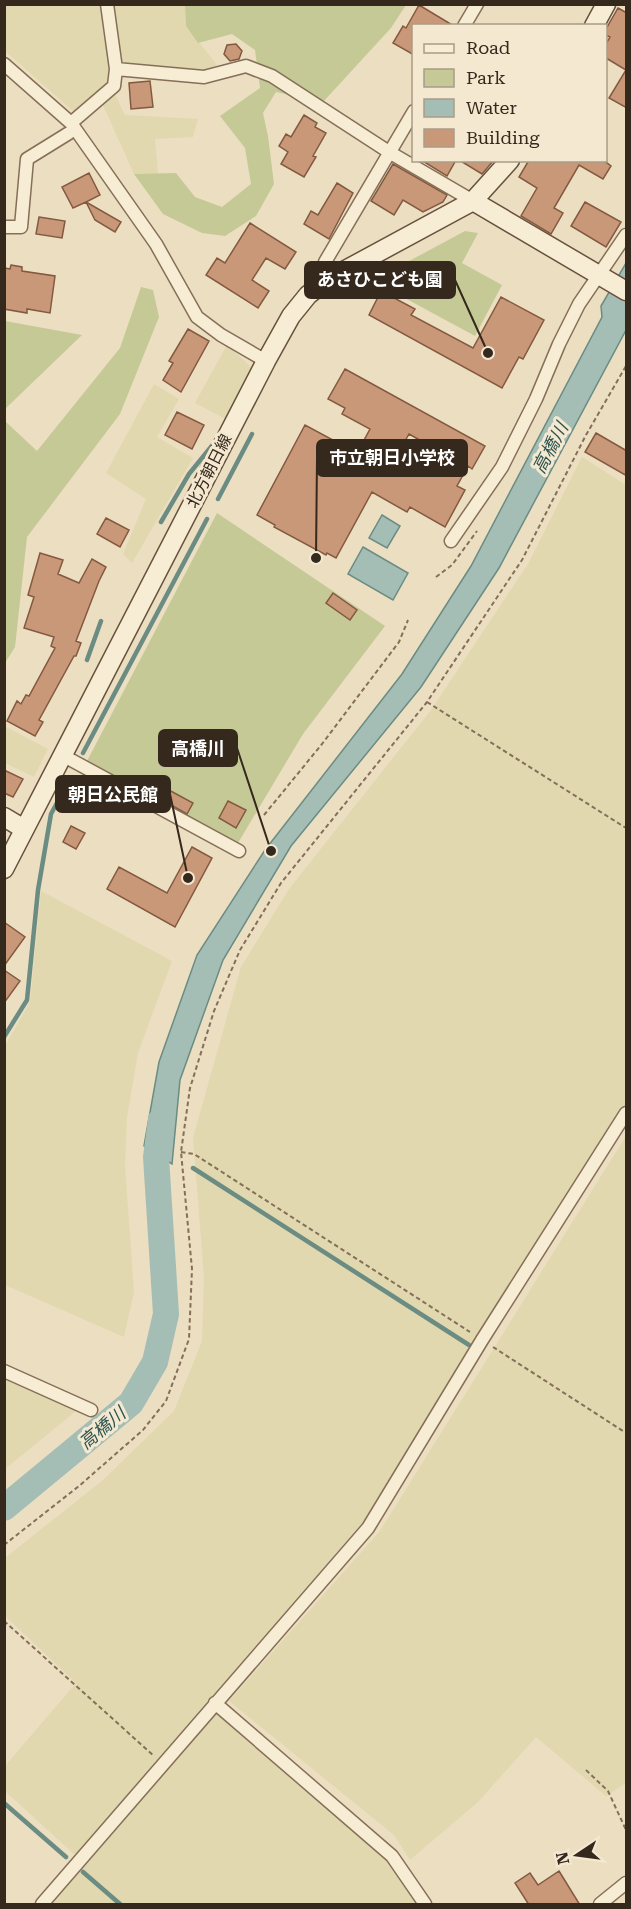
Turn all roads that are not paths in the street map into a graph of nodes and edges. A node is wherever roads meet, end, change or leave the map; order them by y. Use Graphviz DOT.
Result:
graph roads {
  1 [pos="107,4"];
  2 [pos="477,4"];
  3 [pos="606,4"];
  4 [pos="465,24"];
  5 [pos="595,24"];
  6 [pos="4,64"];
  7 [pos="116,69"];
  8 [pos="412,114"];
  9 [pos="70,128"];
  10 [pos="389,152"];
  11 [pos="508,162"];
  12 [pos="473,201"];
  13 [pos="4,227"];
  14 [pos="627,235"];
  15 [pos="603,278"];
  16 [pos="327,280"];
  17 [pos="627,291"];
  18 [pos="266,361"];
  19 [pos="451,541"];
  20 [pos="62,754"];
  21 [pos="4,816"];
  22 [pos="24,829"];
  23 [pos="240,850"];
  24 [pos="4,869"];
  25 [pos="627,1113"];
  26 [pos="4,1371"];
  27 [pos="91,1410"];
  28 [pos="215,1703"];
  29 [pos="627,1882"];
  30 [pos="42,1905"];
  31 [pos="425,1905"];
  32 [pos="600,1905"];
  1 -- 7 [label="street"];
  2 -- 4 [label="street"];
  3 -- 5 [label="main road"];
  6 -- 9 [label="street"];
  7 -- 9 [label="street"];
  7 -- 10 [label="street"];
  8 -- 10 [label="street"];
  9 -- 13 [label="street"];
  9 -- 18 [label="street"];
  10 -- 12 [label="street"];
  10 -- 16 [label="street"];
  11 -- 12 [label="main road, 北方朝日線"];
  12 -- 15 [label="main road"];
  12 -- 16 [label="main road, 北方朝日線"];
  14 -- 15 [label="street"];
  15 -- 17 [label="main road"];
  15 -- 19 [label="street"];
  16 -- 18 [label="main road, 北方朝日線"];
  18 -- 20 [label="main road, 北方朝日線"];
  20 -- 22 [label="main road, 北方朝日線"];
  20 -- 23 [label="street"];
  21 -- 22 [label="main road"];
  22 -- 24 [label="main road, 北方朝日線"];
  25 -- 28 [label="street"];
  26 -- 27 [label="street"];
  28 -- 30 [label="street"];
  28 -- 31 [label="street"];
  29 -- 32 [label="street"];
}
